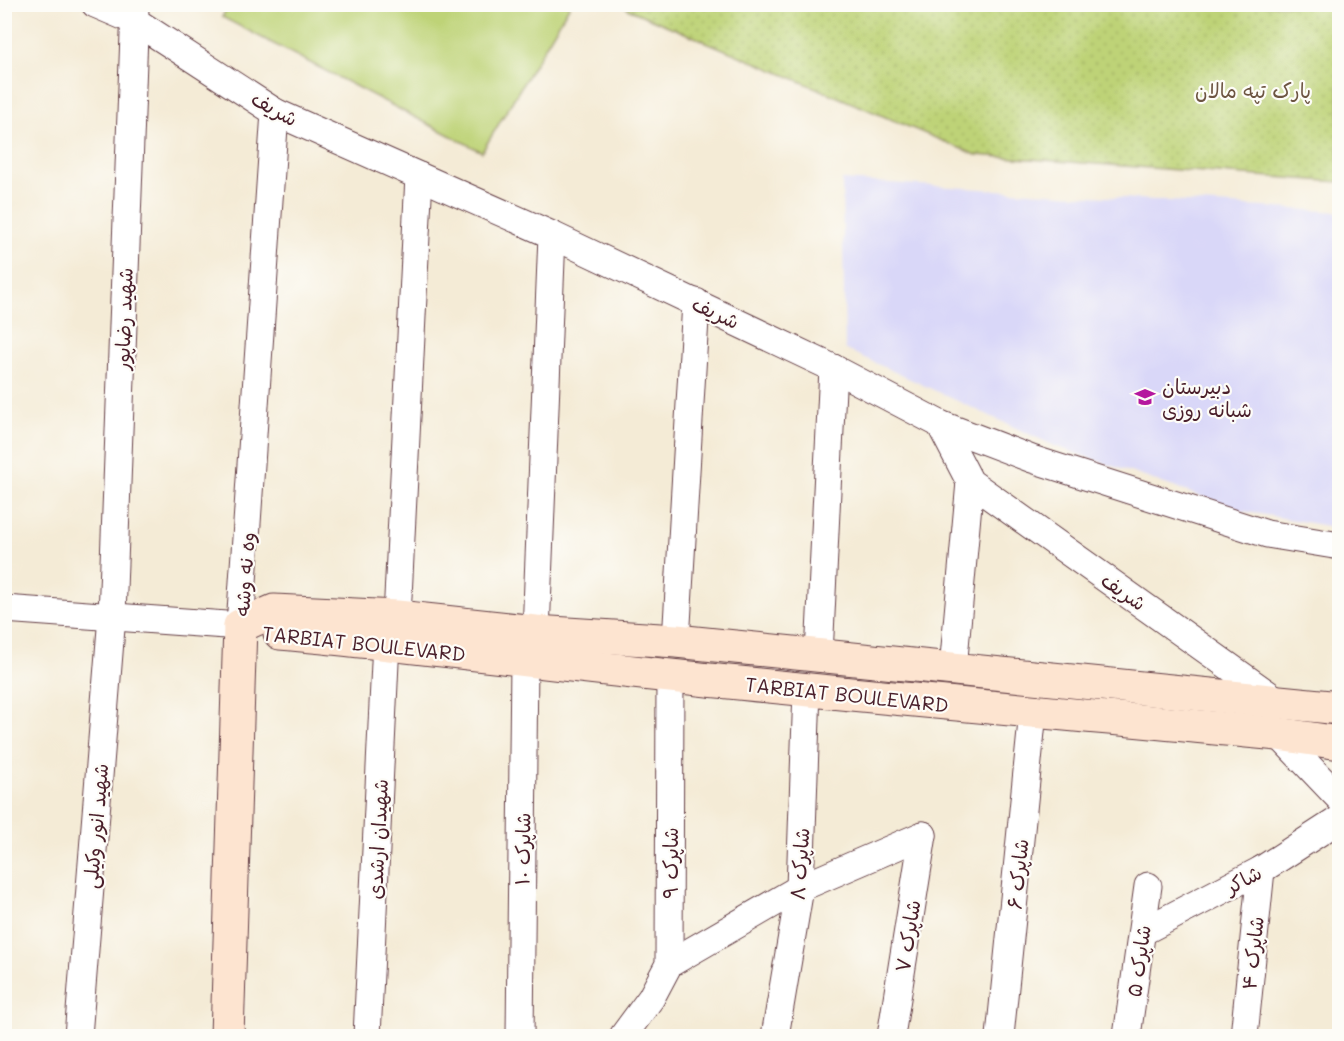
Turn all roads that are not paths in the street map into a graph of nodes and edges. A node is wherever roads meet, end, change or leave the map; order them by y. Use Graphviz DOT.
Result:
graph roads {
  1 [pos="95,4"];
  2 [pos="135,13"];
  3 [pos="275,112"];
  4 [pos="419,176"];
  5 [pos="552,234"];
  6 [pos="696,302"];
  7 [pos="833,368"];
  8 [pos="940,424"];
  9 [pos="970,482"];
  10 [pos="1340,546"];
  11 [pos="4,609"];
  12 [pos="112,616"];
  13 [pos="240,626"];
  14 [pos="392,630"];
  15 [pos="676,641"];
  16 [pos="530,647"];
  17 [pos="819,656"];
  18 [pos="953,669"];
  19 [pos="670,676"];
  20 [pos="807,690"];
  21 [pos="1279,702"];
  22 [pos="1340,708"];
  23 [pos="1033,712"];
  24 [pos="1278,734"];
  25 [pos="1340,743"];
  26 [pos="1340,799"];
  27 [pos="1340,819"];
  28 [pos="1261,870"];
  29 [pos="1148,886"];
  30 [pos="800,888"];
  31 [pos="1142,932"];
  32 [pos="669,964"];
  33 [pos="78,1036"];
  34 [pos="227,1036"];
  35 [pos="367,1036"];
  36 [pos="520,1036"];
  37 [pos="623,1036"];
  38 [pos="775,1036"];
  39 [pos="891,1036"];
  40 [pos="1000,1036"];
  41 [pos="1127,1036"];
  42 [pos="1244,1036"];
  1 -- 2 [label="street, شریف"];
  2 -- 3 [label="street, شریف"];
  2 -- 12 [label="street, شهید رضاپور"];
  3 -- 4 [label="street, شریف"];
  3 -- 13 [label="street, وه نه وشه"];
  4 -- 5 [label="street, شریف"];
  4 -- 14 [label="street, شهیدان ارشدی"];
  5 -- 6 [label="street, شریف"];
  5 -- 16 [label="street, شاپرک ۱۰"];
  6 -- 7 [label="street, شریف"];
  6 -- 15 [label="street"];
  7 -- 8 [label="street, شریف"];
  7 -- 17 [label="street"];
  8 -- 9 [label="street, شریف"];
  8 -- 10 [label="street"];
  9 -- 18 [label="street"];
  9 -- 21 [label="street, شریف"];
  11 -- 12 [label="street"];
  12 -- 13 [label="street"];
  12 -- 33 [label="street, شهید انور وکیلی"];
  13 -- 14 [label="street, TARBIAT BOULEVARD"];
  13 -- 34 [label="street, وه نه وشه"];
  14 -- 16 [label="street, TARBIAT BOULEVARD"];
  14 -- 35 [label="street, شهیدان ارشدی"];
  15 -- 16 [label="street, TARBIAT BOULEVARD"];
  15 -- 17 [label="street, TARBIAT BOULEVARD"];
  16 -- 19 [label="street, TARBIAT BOULEVARD"];
  16 -- 36 [label="street, شاپرک ۱۰"];
  17 -- 18 [label="street, TARBIAT BOULEVARD"];
  18 -- 21 [label="street, TARBIAT BOULEVARD"];
  19 -- 20 [label="street, TARBIAT BOULEVARD"];
  19 -- 32 [label="street, شاپرک ۹"];
  20 -- 23 [label="street, TARBIAT BOULEVARD"];
  20 -- 30 [label="street, شاپرک ۸"];
  21 -- 22 [label="street, TARBIAT BOULEVARD"];
  23 -- 24 [label="street, TARBIAT BOULEVARD"];
  23 -- 40 [label="street, شاپرک ۶"];
  24 -- 25 [label="street, TARBIAT BOULEVARD"];
  24 -- 26 [label="street"];
  27 -- 28 [label="street, شاکر"];
  28 -- 31 [label="street, شاکر"];
  28 -- 42 [label="street, شاپرک ۴"];
  29 -- 31 [label="street, شاپرک ۵"];
  30 -- 32 [label="street"];
  30 -- 38 [label="street, شاپرک ۸"];
  30 -- 39 [label="street, شاپرک ۷"];
  31 -- 41 [label="street, شاپرک ۵"];
  32 -- 37 [label="street, شاپرک ۹"];
}
